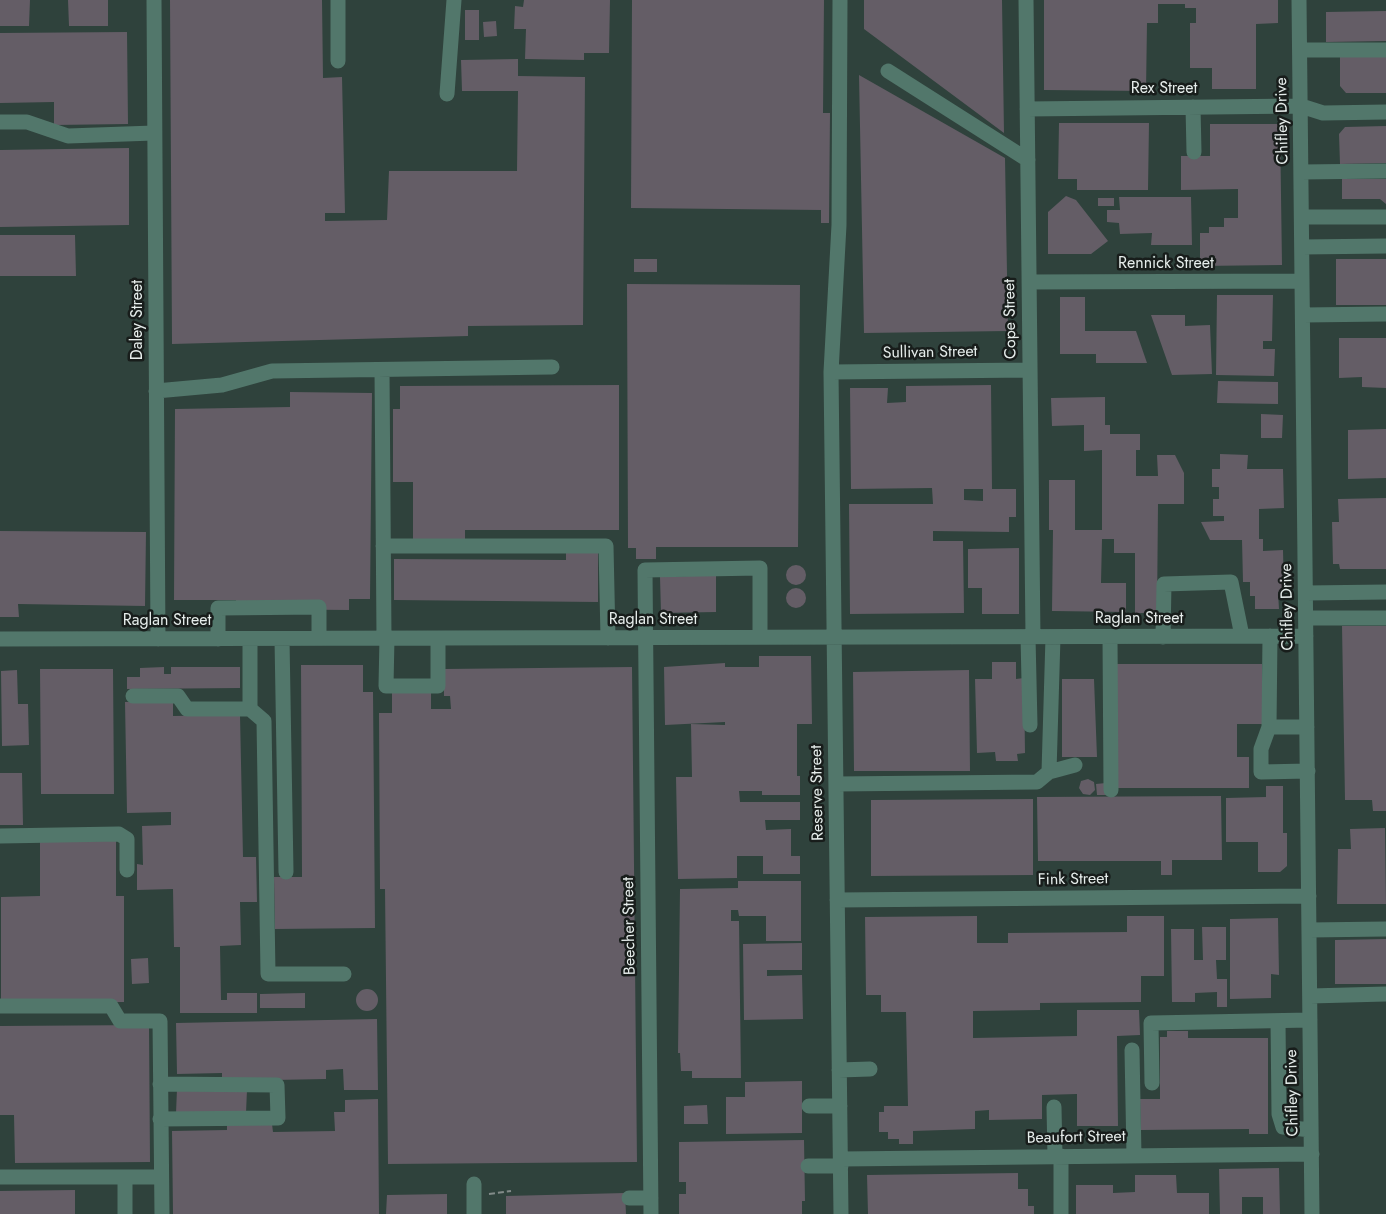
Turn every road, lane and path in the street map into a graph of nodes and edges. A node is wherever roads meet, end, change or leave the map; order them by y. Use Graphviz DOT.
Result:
graph roads {
  1 [pos="154,0"];
  2 [pos="338,0"];
  3 [pos="454,0"];
  4 [pos="840,0"];
  5 [pos="1026,0"];
  6 [pos="1299,0"];
  7 [pos="1300,50"];
  8 [pos="1386,50"];
  9 [pos="338,61"];
  10 [pos="888,70"];
  11 [pos="447,94"];
  12 [pos="1301,106"];
  13 [pos="1193,107"];
  14 [pos="1027,109"];
  15 [pos="1386,112"];
  16 [pos="0,122"];
  17 [pos="154,133"];
  18 [pos="1194,152"];
  19 [pos="1028,160"];
  20 [pos="1386,171"];
  21 [pos="1301,172"];
  22 [pos="1302,217"];
  23 [pos="1386,217"];
  24 [pos="1386,246"];
  25 [pos="1302,247"];
  26 [pos="1302,281"];
  27 [pos="1029,282"];
  28 [pos="1386,314"];
  29 [pos="1303,315"];
  30 [pos="552,367"];
  31 [pos="382,370"];
  32 [pos="1030,370"];
  33 [pos="831,372"];
  34 [pos="156,391"];
  35 [pos="383,546"];
  36 [pos="1386,592"];
  37 [pos="1306,593"];
  38 [pos="1306,618"];
  39 [pos="1386,618"];
  40 [pos="1242,636"];
  41 [pos="1270,636"];
  42 [pos="1306,636"];
  43 [pos="834,637"];
  44 [pos="1031,637"];
  45 [pos="1053,637"];
  46 [pos="1110,637"];
  47 [pos="1163,637"];
  48 [pos="319,638"];
  49 [pos="386,638"];
  50 [pos="438,638"];
  51 [pos="608,638"];
  52 [pos="646,638"];
  53 [pos="760,638"];
  54 [pos="0,639"];
  55 [pos="158,639"];
  56 [pos="218,639"];
  57 [pos="250,639"];
  58 [pos="282,639"];
  59 [pos="133,696"];
  60 [pos="250,709"];
  61 [pos="1030,725"];
  62 [pos="1269,727"];
  63 [pos="1307,727"];
  64 [pos="1075,765"];
  65 [pos="1308,771"];
  66 [pos="1049,772"];
  67 [pos="836,784"];
  68 [pos="1111,790"];
  69 [pos="0,836"];
  70 [pos="127,870"];
  71 [pos="286,872"];
  72 [pos="1309,896"];
  73 [pos="837,900"];
  74 [pos="1386,929"];
  75 [pos="1309,930"];
  76 [pos="344,974"];
  77 [pos="1386,994"];
  78 [pos="1310,996"];
  79 [pos="0,1006"];
  80 [pos="1310,1020"];
  81 [pos="1278,1021"];
  82 [pos="1132,1050"];
  83 [pos="870,1069"];
  84 [pos="839,1070"];
  85 [pos="1152,1083"];
  86 [pos="160,1084"];
  87 [pos="809,1106"];
  88 [pos="840,1106"];
  89 [pos="1054,1107"];
  90 [pos="160,1119"];
  91 [pos="1311,1130"];
  92 [pos="1312,1154"];
  93 [pos="1134,1156"];
  94 [pos="1058,1157"];
  95 [pos="841,1162"];
  96 [pos="808,1166"];
  97 [pos="0,1177"];
  98 [pos="125,1178"];
  99 [pos="160,1178"];
  100 [pos="474,1184"];
  101 [pos="511,1191"];
  102 [pos="488,1197"];
  103 [pos="629,1198"];
  104 [pos="651,1198"];
  105 [pos="125,1214"];
  106 [pos="162,1214"];
  107 [pos="474,1214"];
  108 [pos="651,1214"];
  109 [pos="842,1214"];
  110 [pos="1061,1214"];
  111 [pos="1312,1214"];
  1 -- 17 [label="street, Daley Street"];
  2 -- 9 [label="street"];
  3 -- 11 [label="street"];
  4 -- 33 [label="street, Reserve Street"];
  5 -- 14 [label="street, Cope Street"];
  6 -- 7 [label="street, Chifley Drive"];
  7 -- 8 [label="street"];
  7 -- 12 [label="street, Chifley Drive"];
  10 -- 19 [label="street"];
  12 -- 13 [label="street, Rex Street"];
  12 -- 15 [label="street, Rex Street"];
  12 -- 21 [label="street, Chifley Drive"];
  13 -- 14 [label="street, Rex Street"];
  13 -- 18 [label="street"];
  14 -- 19 [label="street, Cope Street"];
  16 -- 17 [label="street"];
  17 -- 34 [label="street, Daley Street"];
  19 -- 27 [label="street, Cope Street"];
  20 -- 21 [label="street"];
  21 -- 22 [label="street, Chifley Drive"];
  22 -- 23 [label="street"];
  22 -- 25 [label="street, Chifley Drive"];
  24 -- 25 [label="street"];
  25 -- 26 [label="street, Chifley Drive"];
  26 -- 27 [label="street, Rennick Street"];
  26 -- 29 [label="street, Chifley Drive"];
  27 -- 32 [label="street, Cope Street"];
  28 -- 29 [label="street"];
  29 -- 37 [label="street, Chifley Drive"];
  30 -- 31 [label="street"];
  31 -- 34 [label="street"];
  31 -- 35 [label="street"];
  32 -- 33 [label="street, Sullivan Street"];
  32 -- 44 [label="street, Cope Street"];
  33 -- 43 [label="street, Reserve Street"];
  34 -- 55 [label="street, Daley Street"];
  35 -- 49 [label="street"];
  35 -- 51 [label="street"];
  36 -- 37 [label="street"];
  37 -- 38 [label="street, Chifley Drive"];
  38 -- 39 [label="street"];
  38 -- 42 [label="street, Chifley Drive"];
  40 -- 41 [label="street, Raglan Street"];
  40 -- 47 [label="street, Raglan Street"];
  40 -- 47 [label="street"];
  41 -- 42 [label="street, Raglan Street"];
  41 -- 62 [label="street"];
  42 -- 63 [label="street, Chifley Drive"];
  43 -- 44 [label="street, Raglan Street"];
  43 -- 53 [label="street, Raglan Street"];
  43 -- 67 [label="street, Reserve Street"];
  44 -- 45 [label="street, Raglan Street"];
  44 -- 61 [label="street, Cope Street"];
  45 -- 46 [label="street, Raglan Street"];
  45 -- 66 [label="street"];
  46 -- 47 [label="street, Raglan Street"];
  46 -- 68 [label="street"];
  48 -- 49 [label="street, Raglan Street"];
  48 -- 56 [label="street"];
  48 -- 58 [label="street, Raglan Street"];
  49 -- 50 [label="street, Raglan Street"];
  49 -- 50 [label="street"];
  50 -- 51 [label="street, Raglan Street"];
  51 -- 52 [label="street, Raglan Street"];
  52 -- 53 [label="street, Raglan Street"];
  52 -- 53 [label="street, Beecher Street"];
  52 -- 104 [label="street, Beecher Street"];
  54 -- 55 [label="street, Raglan Street"];
  55 -- 56 [label="street, Raglan Street"];
  56 -- 57 [label="street, Raglan Street"];
  57 -- 58 [label="street, Raglan Street"];
  57 -- 60 [label="street"];
  58 -- 71 [label="street"];
  59 -- 60 [label="street"];
  60 -- 76 [label="street"];
  62 -- 63 [label="street"];
  62 -- 65 [label="street"];
  63 -- 65 [label="street, Chifley Drive"];
  64 -- 66 [label="street"];
  65 -- 72 [label="street, Chifley Drive"];
  66 -- 67 [label="street"];
  67 -- 73 [label="street, Reserve Street"];
  69 -- 70 [label="street"];
  72 -- 73 [label="street, Fink Street"];
  72 -- 75 [label="street, Chifley Drive"];
  73 -- 84 [label="street, Reserve Street"];
  74 -- 75 [label="street"];
  75 -- 78 [label="street, Chifley Drive"];
  77 -- 78 [label="street"];
  78 -- 80 [label="street, Chifley Drive"];
  79 -- 86 [label="street"];
  80 -- 81 [label="street"];
  80 -- 91 [label="street, Chifley Drive"];
  81 -- 85 [label="street"];
  81 -- 91 [label="street"];
  82 -- 93 [label="street"];
  83 -- 84 [label="street"];
  84 -- 88 [label="street, Reserve Street"];
  86 -- 90 [label="street"];
  86 -- 90 [label="street"];
  87 -- 88 [label="street"];
  88 -- 95 [label="street, Reserve Street"];
  89 -- 94 [label="street"];
  90 -- 99 [label="street"];
  91 -- 92 [label="street, Chifley Drive"];
  92 -- 93 [label="street, Beaufort Street"];
  92 -- 111 [label="street, Chifley Drive"];
  93 -- 94 [label="street, Beaufort Street"];
  94 -- 95 [label="street, Beaufort Street"];
  94 -- 110 [label="street"];
  95 -- 96 [label="street, Beaufort Street"];
  95 -- 109 [label="street, Reserve Street"];
  97 -- 98 [label="street"];
  98 -- 99 [label="street"];
  98 -- 105 [label="street"];
  99 -- 106 [label="street"];
  100 -- 107 [label="street"];
  101 -- 102 [label="path"];
  103 -- 104 [label="street"];
  104 -- 108 [label="street, Beecher Street"];
}
